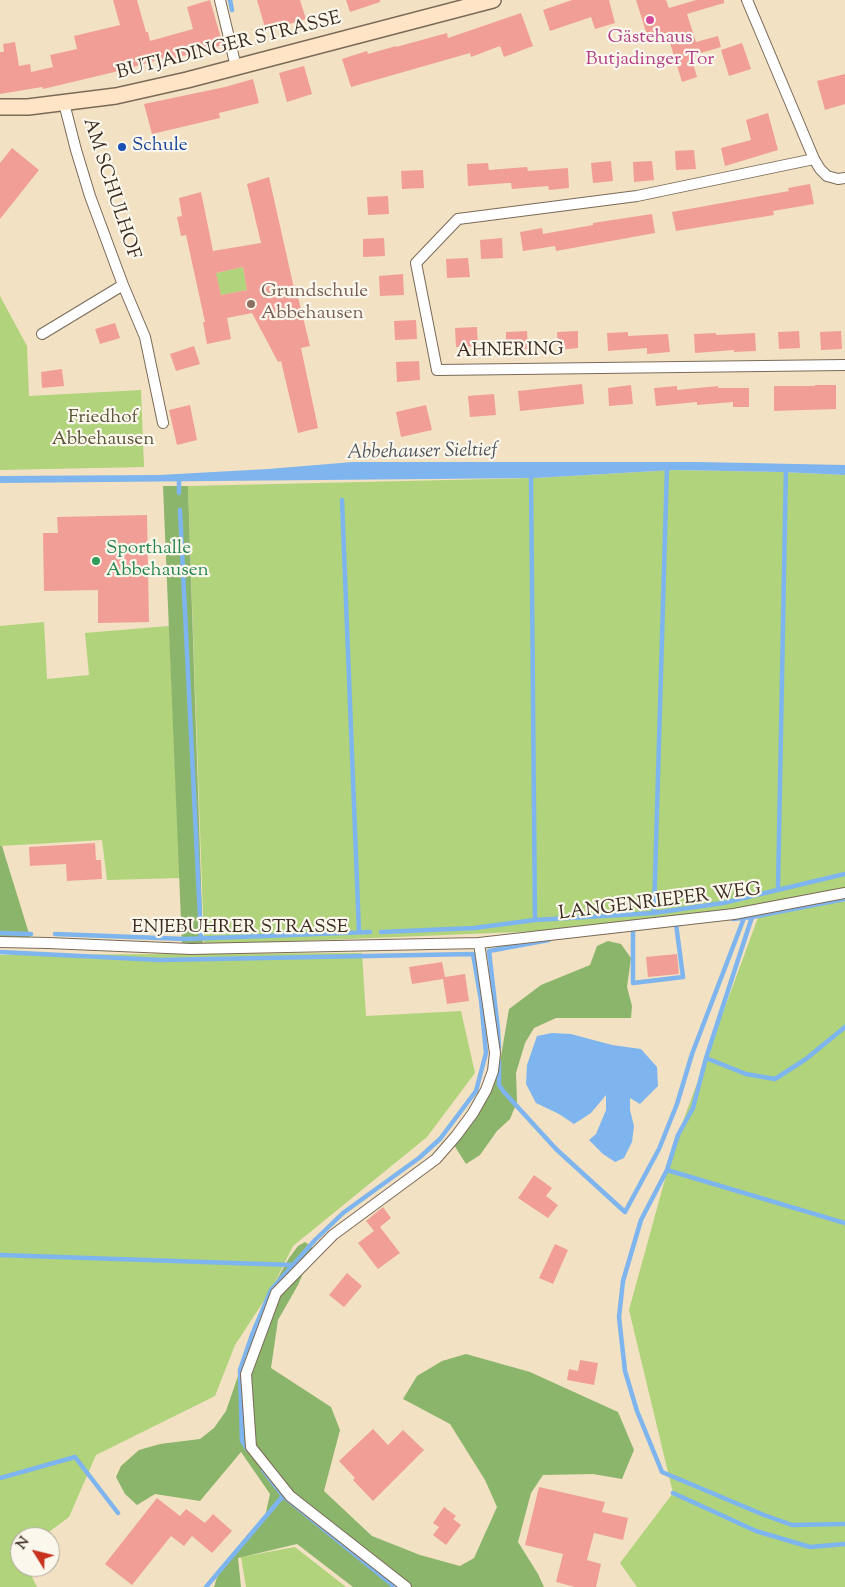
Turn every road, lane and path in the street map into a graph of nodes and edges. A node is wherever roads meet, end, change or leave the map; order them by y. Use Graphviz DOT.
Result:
graph roads {
  1 [pos="220,0"];
  2 [pos="493,0"];
  3 [pos="747,0"];
  4 [pos="236,68"];
  5 [pos="64,103"];
  6 [pos="0,107"];
  7 [pos="814,159"];
  8 [pos="845,178"];
  9 [pos="123,285"];
  10 [pos="42,334"];
  11 [pos="845,365"];
  12 [pos="163,423"];
  13 [pos="845,893"];
  14 [pos="0,942"];
  15 [pos="479,942"];
  16 [pos="406,1587"];
  1 -- 4 [label="street"];
  2 -- 4 [label="main road, BUTJADINGER STRASSE"];
  3 -- 7 [label="street"];
  4 -- 5 [label="main road, BUTJADINGER STRASSE"];
  5 -- 6 [label="main road, BUTJADINGER STRASSE"];
  5 -- 9 [label="street, AM SCHULHOF"];
  7 -- 8 [label="street"];
  7 -- 11 [label="street, AHNERING"];
  9 -- 10 [label="street, AM SCHULHOF"];
  9 -- 12 [label="street, AM SCHULHOF"];
  13 -- 15 [label="street, LANGENRIEPER WEG"];
  14 -- 15 [label="street, ENJEBUHRER STRASSE"];
  15 -- 16 [label="street"];
}
